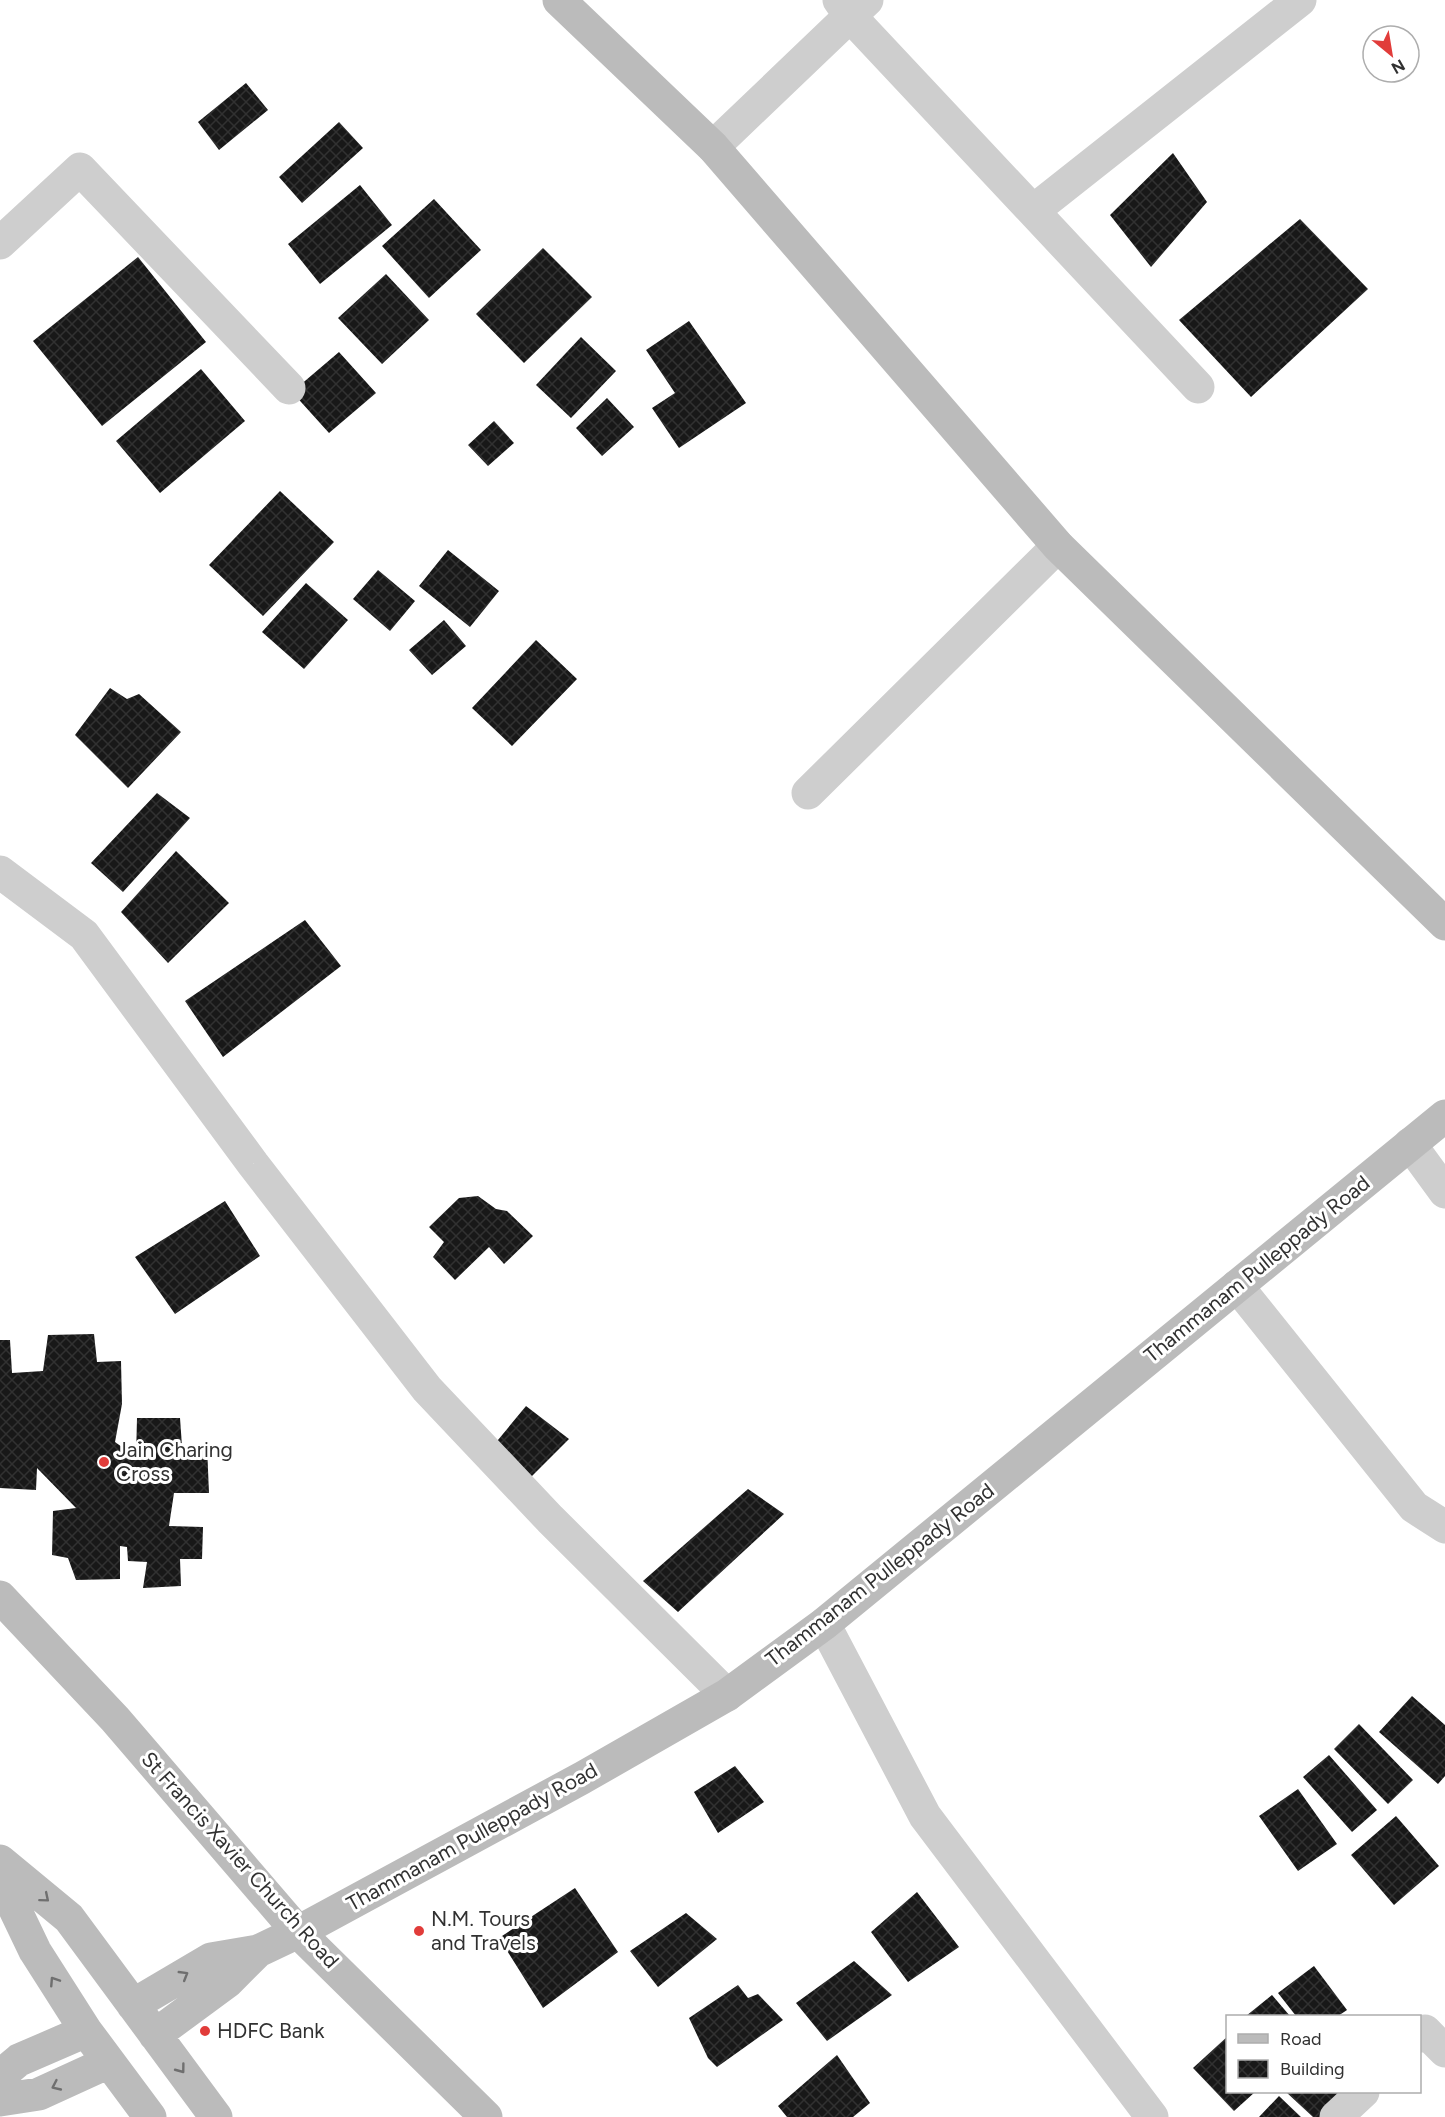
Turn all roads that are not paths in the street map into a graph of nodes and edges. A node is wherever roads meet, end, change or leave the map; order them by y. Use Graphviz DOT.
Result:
graph roads {
  1 [pos="559,0"];
  2 [pos="1300,0"];
  3 [pos="852,5"];
  4 [pos="713,147"];
  5 [pos="1033,211"];
  6 [pos="0,243"];
  7 [pos="1198,387"];
  8 [pos="289,388"];
  9 [pos="1058,546"];
  10 [pos="808,793"];
  11 [pos="0,872"];
  12 [pos="1445,924"];
  13 [pos="1445,1116"];
  14 [pos="1410,1144"];
  15 [pos="1445,1192"];
  16 [pos="1237,1286"];
  17 [pos="1445,1527"];
  18 [pos="0,1597"];
  19 [pos="824,1624"];
  20 [pos="727,1695"];
  21 [pos="0,1861"];
  22 [pos="0,1878"];
  23 [pos="298,1932"];
  24 [pos="258,1951"];
  25 [pos="134,2005"];
  26 [pos="86,2031"];
  27 [pos="1421,2034"];
  28 [pos="155,2036"];
  29 [pos="1445,2051"];
  30 [pos="109,2062"];
  31 [pos="0,2076"];
  32 [pos="1361,2093"];
  33 [pos="0,2100"];
  34 [pos="150,2117"];
  35 [pos="216,2117"];
  36 [pos="486,2117"];
  37 [pos="1152,2117"];
  38 [pos="1336,2117"];
  1 -- 4 [label="main road"];
  2 -- 5 [label="street"];
  3 -- 4 [label="street"];
  3 -- 5 [label="street"];
  4 -- 9 [label="main road"];
  5 -- 7 [label="street"];
  6 -- 8 [label="street"];
  9 -- 10 [label="street"];
  9 -- 12 [label="main road"];
  11 -- 20 [label="street"];
  13 -- 14 [label="main road, Thammanam Pulleppady Road"];
  14 -- 15 [label="street"];
  14 -- 16 [label="main road, Thammanam Pulleppady Road"];
  16 -- 17 [label="street"];
  16 -- 19 [label="main road, Thammanam Pulleppady Road"];
  18 -- 23 [label="main road, St Francis Xavier Church Road"];
  19 -- 20 [label="main road, Thammanam Pulleppady Road"];
  19 -- 37 [label="street"];
  20 -- 23 [label="main road, Thammanam Pulleppady Road"];
  21 -- 25 [label="main road, one-way"];
  26 -- 22 [label="main road, one-way"];
  23 -- 24 [label="main road, Thammanam Pulleppady Road"];
  23 -- 36 [label="main road, St Francis Xavier Church Road"];
  25 -- 24 [label="main road, Thammanam Pulleppady Road, one-way"];
  24 -- 28 [label="main road, Thammanam Pulleppady Road"];
  25 -- 28 [label="main road"];
  26 -- 30 [label="main road"];
  26 -- 31 [label="main road"];
  27 -- 29 [label="street"];
  28 -- 35 [label="main road, one-way"];
  30 -- 33 [label="main road, one-way"];
  30 -- 34 [label="main road"];
  32 -- 38 [label="street"];
}
